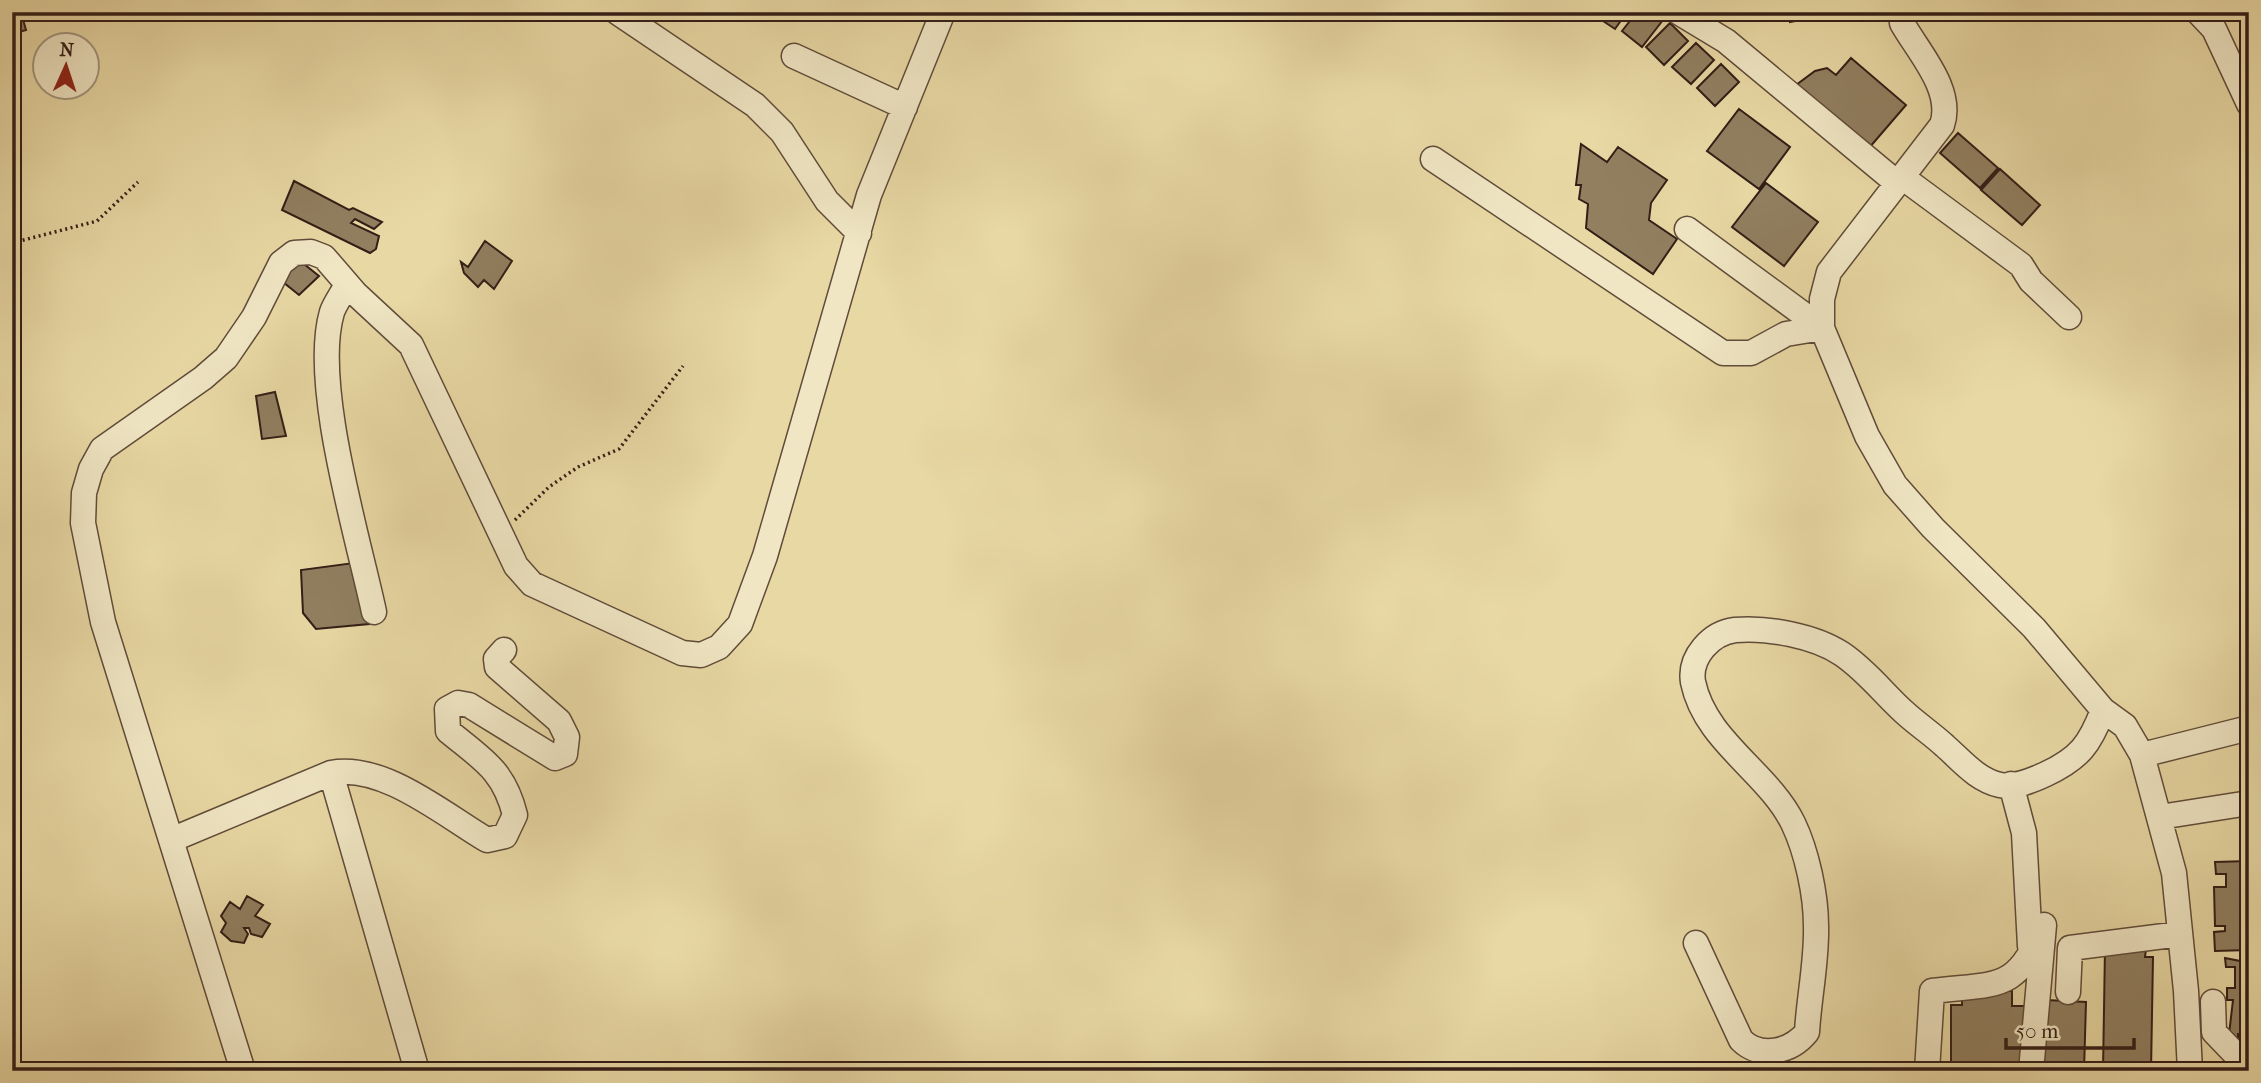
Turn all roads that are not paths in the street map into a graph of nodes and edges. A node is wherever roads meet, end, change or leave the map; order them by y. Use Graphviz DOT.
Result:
graph roads {
  1 [pos="943,12"];
  2 [pos="1678,12"];
  3 [pos="1901,12"];
  4 [pos="2200,13"];
  5 [pos="625,14"];
  6 [pos="793,57"];
  7 [pos="2249,104"];
  8 [pos="905,107"];
  9 [pos="1433,159"];
  10 [pos="1900,180"];
  11 [pos="1687,229"];
  12 [pos="859,233"];
  13 [pos="347,284"];
  14 [pos="2069,317"];
  15 [pos="1822,328"];
  16 [pos="374,611"];
  17 [pos="504,650"];
  18 [pos="2104,710"];
  19 [pos="2249,728"];
  20 [pos="2142,755"];
  21 [pos="331,773"];
  22 [pos="2011,784"];
  23 [pos="2249,803"];
  24 [pos="2160,817"];
  25 [pos="171,840"];
  26 [pos="2180,934"];
  27 [pos="1696,943"];
  28 [pos="2030,959"];
  29 [pos="2068,992"];
  30 [pos="2213,1002"];
  31 [pos="2249,1055"];
  32 [pos="243,1071"];
  33 [pos="417,1071"];
  34 [pos="1927,1071"];
  35 [pos="2031,1071"];
  36 [pos="2190,1071"];
  1 -- 8 [label="street"];
  2 -- 10 [label="street"];
  3 -- 10 [label="street"];
  4 -- 7 [label="street"];
  5 -- 12 [label="street"];
  6 -- 8 [label="street"];
  8 -- 12 [label="street"];
  9 -- 15 [label="street"];
  10 -- 14 [label="street"];
  10 -- 15 [label="street"];
  11 -- 15 [label="street"];
  12 -- 13 [label="street"];
  13 -- 16 [label="street"];
  13 -- 25 [label="street"];
  15 -- 18 [label="street"];
  17 -- 21 [label="street"];
  18 -- 20 [label="street"];
  18 -- 22 [label="street"];
  19 -- 20 [label="street"];
  20 -- 24 [label="street"];
  21 -- 25 [label="street"];
  21 -- 33 [label="street"];
  22 -- 27 [label="street"];
  22 -- 28 [label="street"];
  23 -- 24 [label="street"];
  24 -- 26 [label="street"];
  25 -- 32 [label="street"];
  26 -- 29 [label="street"];
  26 -- 36 [label="street"];
  28 -- 34 [label="street"];
  28 -- 35 [label="street"];
  30 -- 31 [label="street"];
}
